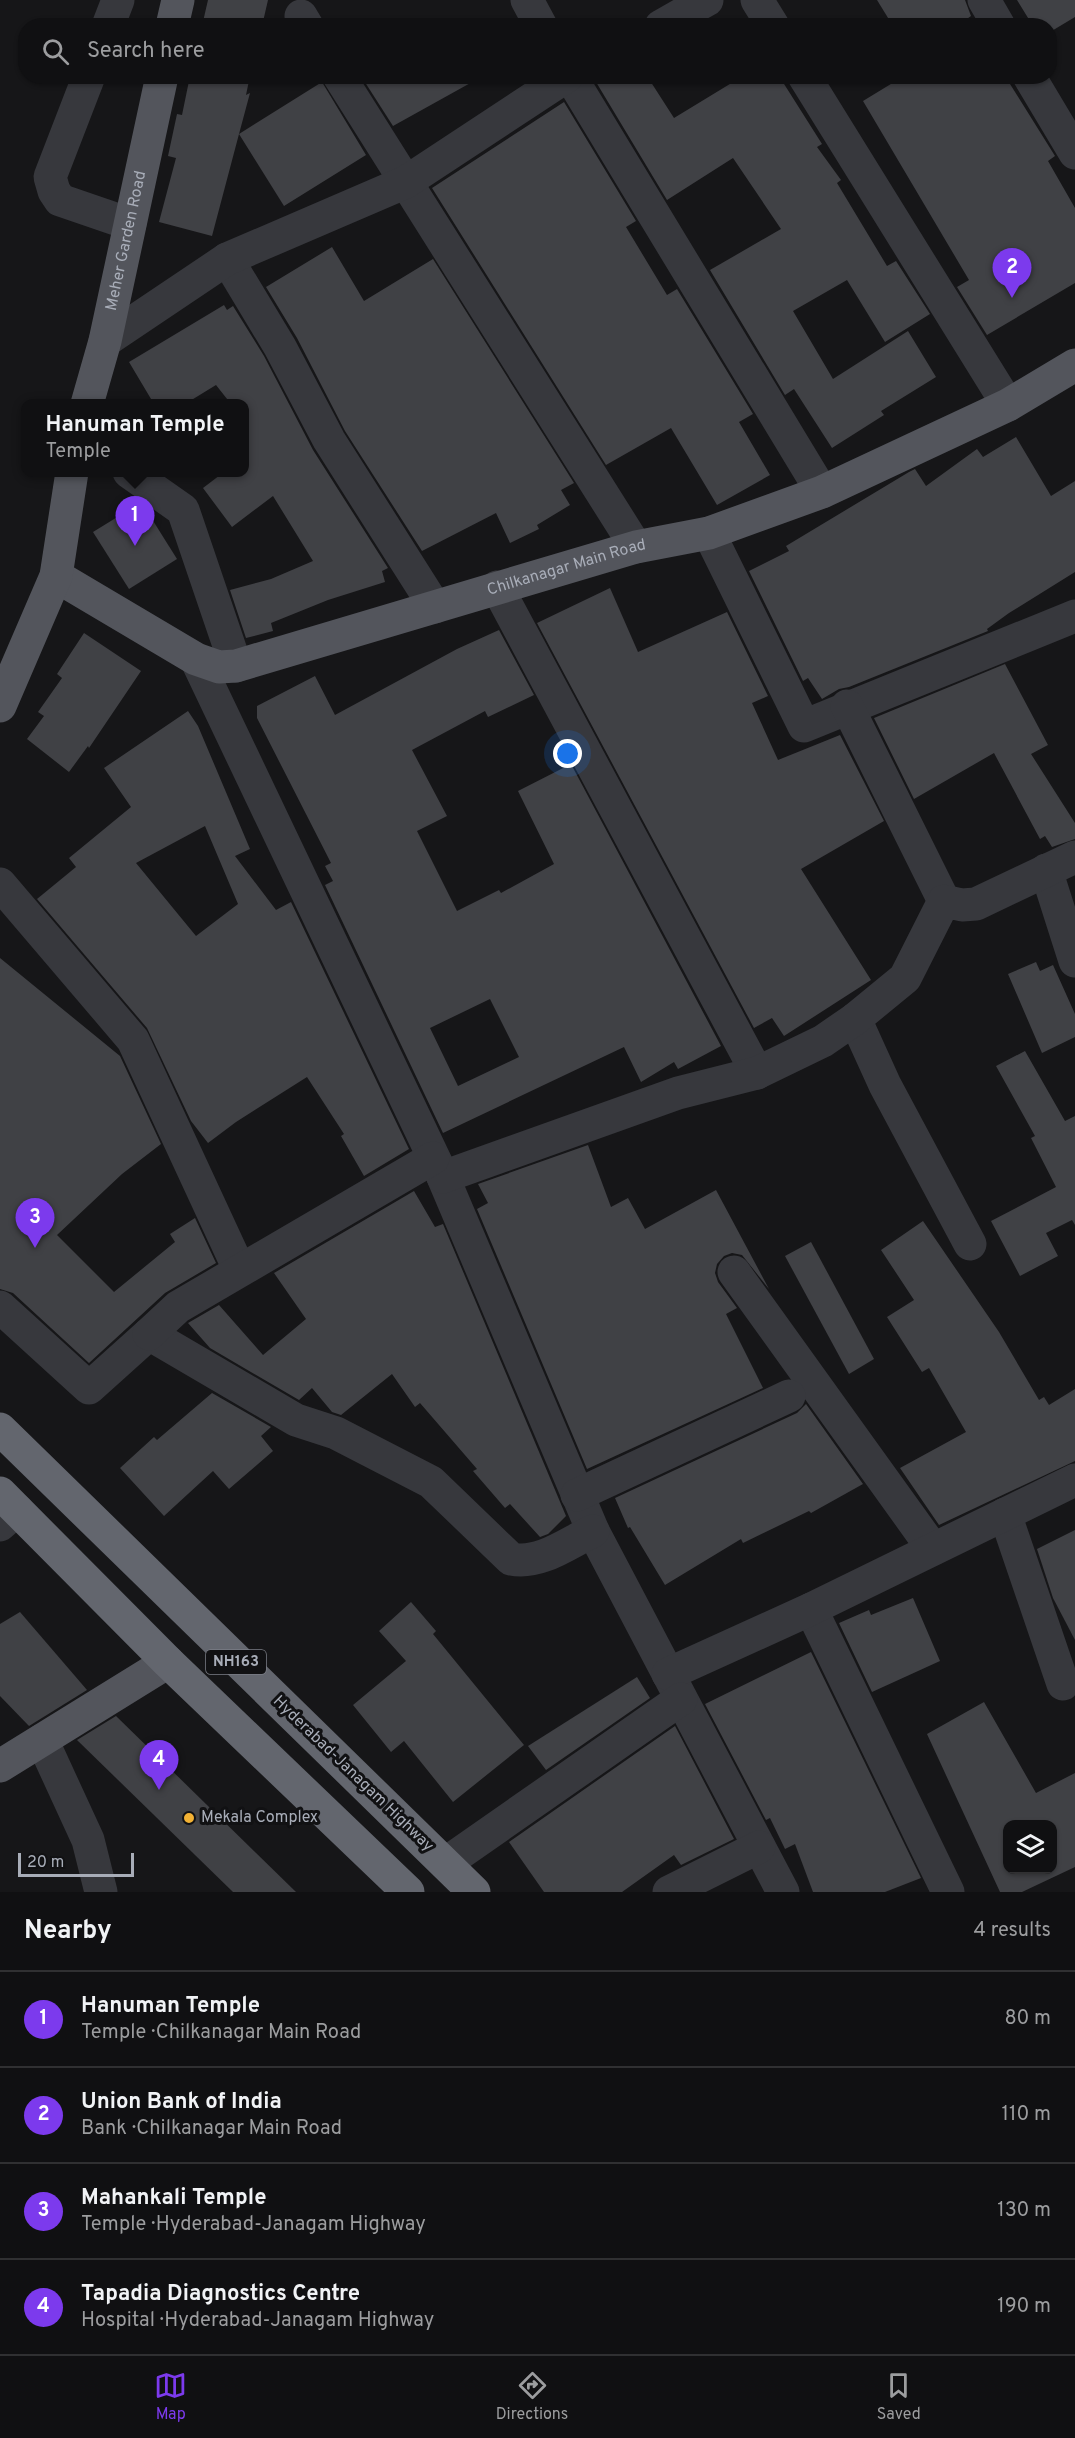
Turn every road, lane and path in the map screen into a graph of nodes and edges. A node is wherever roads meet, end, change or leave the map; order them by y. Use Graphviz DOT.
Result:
graph roads {
  1 [pos="118,0"];
  2 [pos="178,0"];
  3 [pos="527,0"];
  4 [pos="707,0"];
  5 [pos="757,0"];
  6 [pos="984,0"];
  7 [pos="111,18"];
  8 [pos="174,18"];
  9 [pos="537,18"];
  10 [pos="675,18"];
  11 [pos="767,18"];
  12 [pos="994,18"];
  13 [pos="85,84"];
  14 [pos="160,84"];
  15 [pos="344,84"];
  16 [pos="557,84"];
  17 [pos="574,84"];
  18 [pos="809,84"];
  19 [pos="1034,84"];
  20 [pos="1075,153"];
  21 [pos="406,182"];
  22 [pos="130,224"];
  23 [pos="227,259"];
  24 [pos="105,340"];
  25 [pos="1075,365"];
  26 [pos="88,399"];
  27 [pos="1008,405"];
  28 [pos="71,477"];
  29 [pos="136,477"];
  30 [pos="822,492"];
  31 [pos="709,533"];
  32 [pos="636,547"];
  33 [pos="56,576"];
  34 [pos="497,587"];
  35 [pos="435,607"];
  36 [pos="1075,616"];
  37 [pos="196,658"];
  38 [pos="236,666"];
  39 [pos="0,706"];
  40 [pos="847,706"];
  41 [pos="1075,857"];
  42 [pos="1046,870"];
  43 [pos="0,884"];
  44 [pos="944,901"];
  45 [pos="1075,961"];
  46 [pos="855,1019"];
  47 [pos="757,1073"];
  48 [pos="438,1167"];
  49 [pos="970,1244"];
  50 [pos="239,1269"];
  51 [pos="734,1272"];
  52 [pos="0,1306"];
  53 [pos="149,1334"];
  54 [pos="789,1396"];
  55 [pos="0,1429"];
  56 [pos="1075,1480"];
  57 [pos="578,1496"];
  58 [pos="6,1509"];
  59 [pos="1005,1514"];
  60 [pos="593,1531"];
  61 [pos="933,1550"];
  62 [pos="811,1609"];
  63 [pos="168,1662"];
  64 [pos="1063,1684"];
  65 [pos="674,1687"];
  66 [pos="42,1740"];
  67 [pos="0,1766"];
  68 [pos="759,1847"];
  69 [pos="446,1863"];
  70 [pos="101,1892"];
  71 [pos="408,1892"];
  72 [pos="474,1892"];
  73 [pos="669,1892"];
  74 [pos="783,1892"];
  75 [pos="948,1892"];
  1 -- 7 [label="street"];
  2 -- 8 [label="main road"];
  3 -- 9 [label="street"];
  4 -- 10 [label="street"];
  5 -- 11 [label="street"];
  6 -- 12 [label="street"];
  13 -- 22 [label="street"];
  14 -- 22 [label="main road, Meher Garden Road"];
  15 -- 21 [label="street"];
  16 -- 21 [label="street"];
  17 -- 30 [label="street"];
  18 -- 27 [label="street"];
  19 -- 20 [label="street"];
  21 -- 23 [label="street"];
  21 -- 32 [label="street"];
  22 -- 24 [label="main road, Meher Garden Road"];
  23 -- 24 [label="street"];
  23 -- 35 [label="street"];
  24 -- 26 [label="main road, Meher Garden Road"];
  25 -- 27 [label="main road, Chilkanagar Main Road"];
  27 -- 30 [label="main road, Chilkanagar Main Road"];
  28 -- 33 [label="main road"];
  29 -- 38 [label="street"];
  30 -- 31 [label="main road, Chilkanagar Main Road"];
  31 -- 32 [label="main road, Chilkanagar Main Road"];
  31 -- 40 [label="street"];
  32 -- 34 [label="main road, Chilkanagar Main Road"];
  33 -- 37 [label="main road, Chilkanagar Main Road"];
  33 -- 39 [label="main road"];
  34 -- 35 [label="main road, Chilkanagar Main Road"];
  34 -- 47 [label="street"];
  35 -- 38 [label="main road, Chilkanagar Main Road"];
  36 -- 40 [label="street"];
  37 -- 38 [label="main road, Chilkanagar Main Road"];
  37 -- 48 [label="street"];
  40 -- 44 [label="street"];
  41 -- 42 [label="street"];
  42 -- 44 [label="street"];
  42 -- 45 [label="street"];
  43 -- 50 [label="street"];
  44 -- 46 [label="street"];
  46 -- 47 [label="street"];
  46 -- 49 [label="street"];
  47 -- 48 [label="street"];
  48 -- 50 [label="street"];
  48 -- 57 [label="street"];
  50 -- 53 [label="street"];
  51 -- 61 [label="street"];
  52 -- 53 [label="street"];
  53 -- 60 [label="street"];
  54 -- 57 [label="street"];
  55 -- 69 [label="highway, Hyderabad-Janagam Highway / NH163"];
  56 -- 59 [label="street"];
  57 -- 60 [label="street"];
  58 -- 63 [label="highway, NH163"];
  59 -- 61 [label="street"];
  59 -- 64 [label="street"];
  60 -- 65 [label="street"];
  61 -- 62 [label="street"];
  62 -- 65 [label="street"];
  62 -- 75 [label="street"];
  63 -- 66 [label="main road"];
  63 -- 71 [label="highway, NH163"];
  65 -- 68 [label="street"];
  65 -- 69 [label="street"];
  66 -- 67 [label="main road"];
  66 -- 70 [label="street"];
  68 -- 73 [label="street"];
  68 -- 74 [label="street"];
  69 -- 72 [label="highway, Hyderabad-Janagam Highway / NH163"];
}
